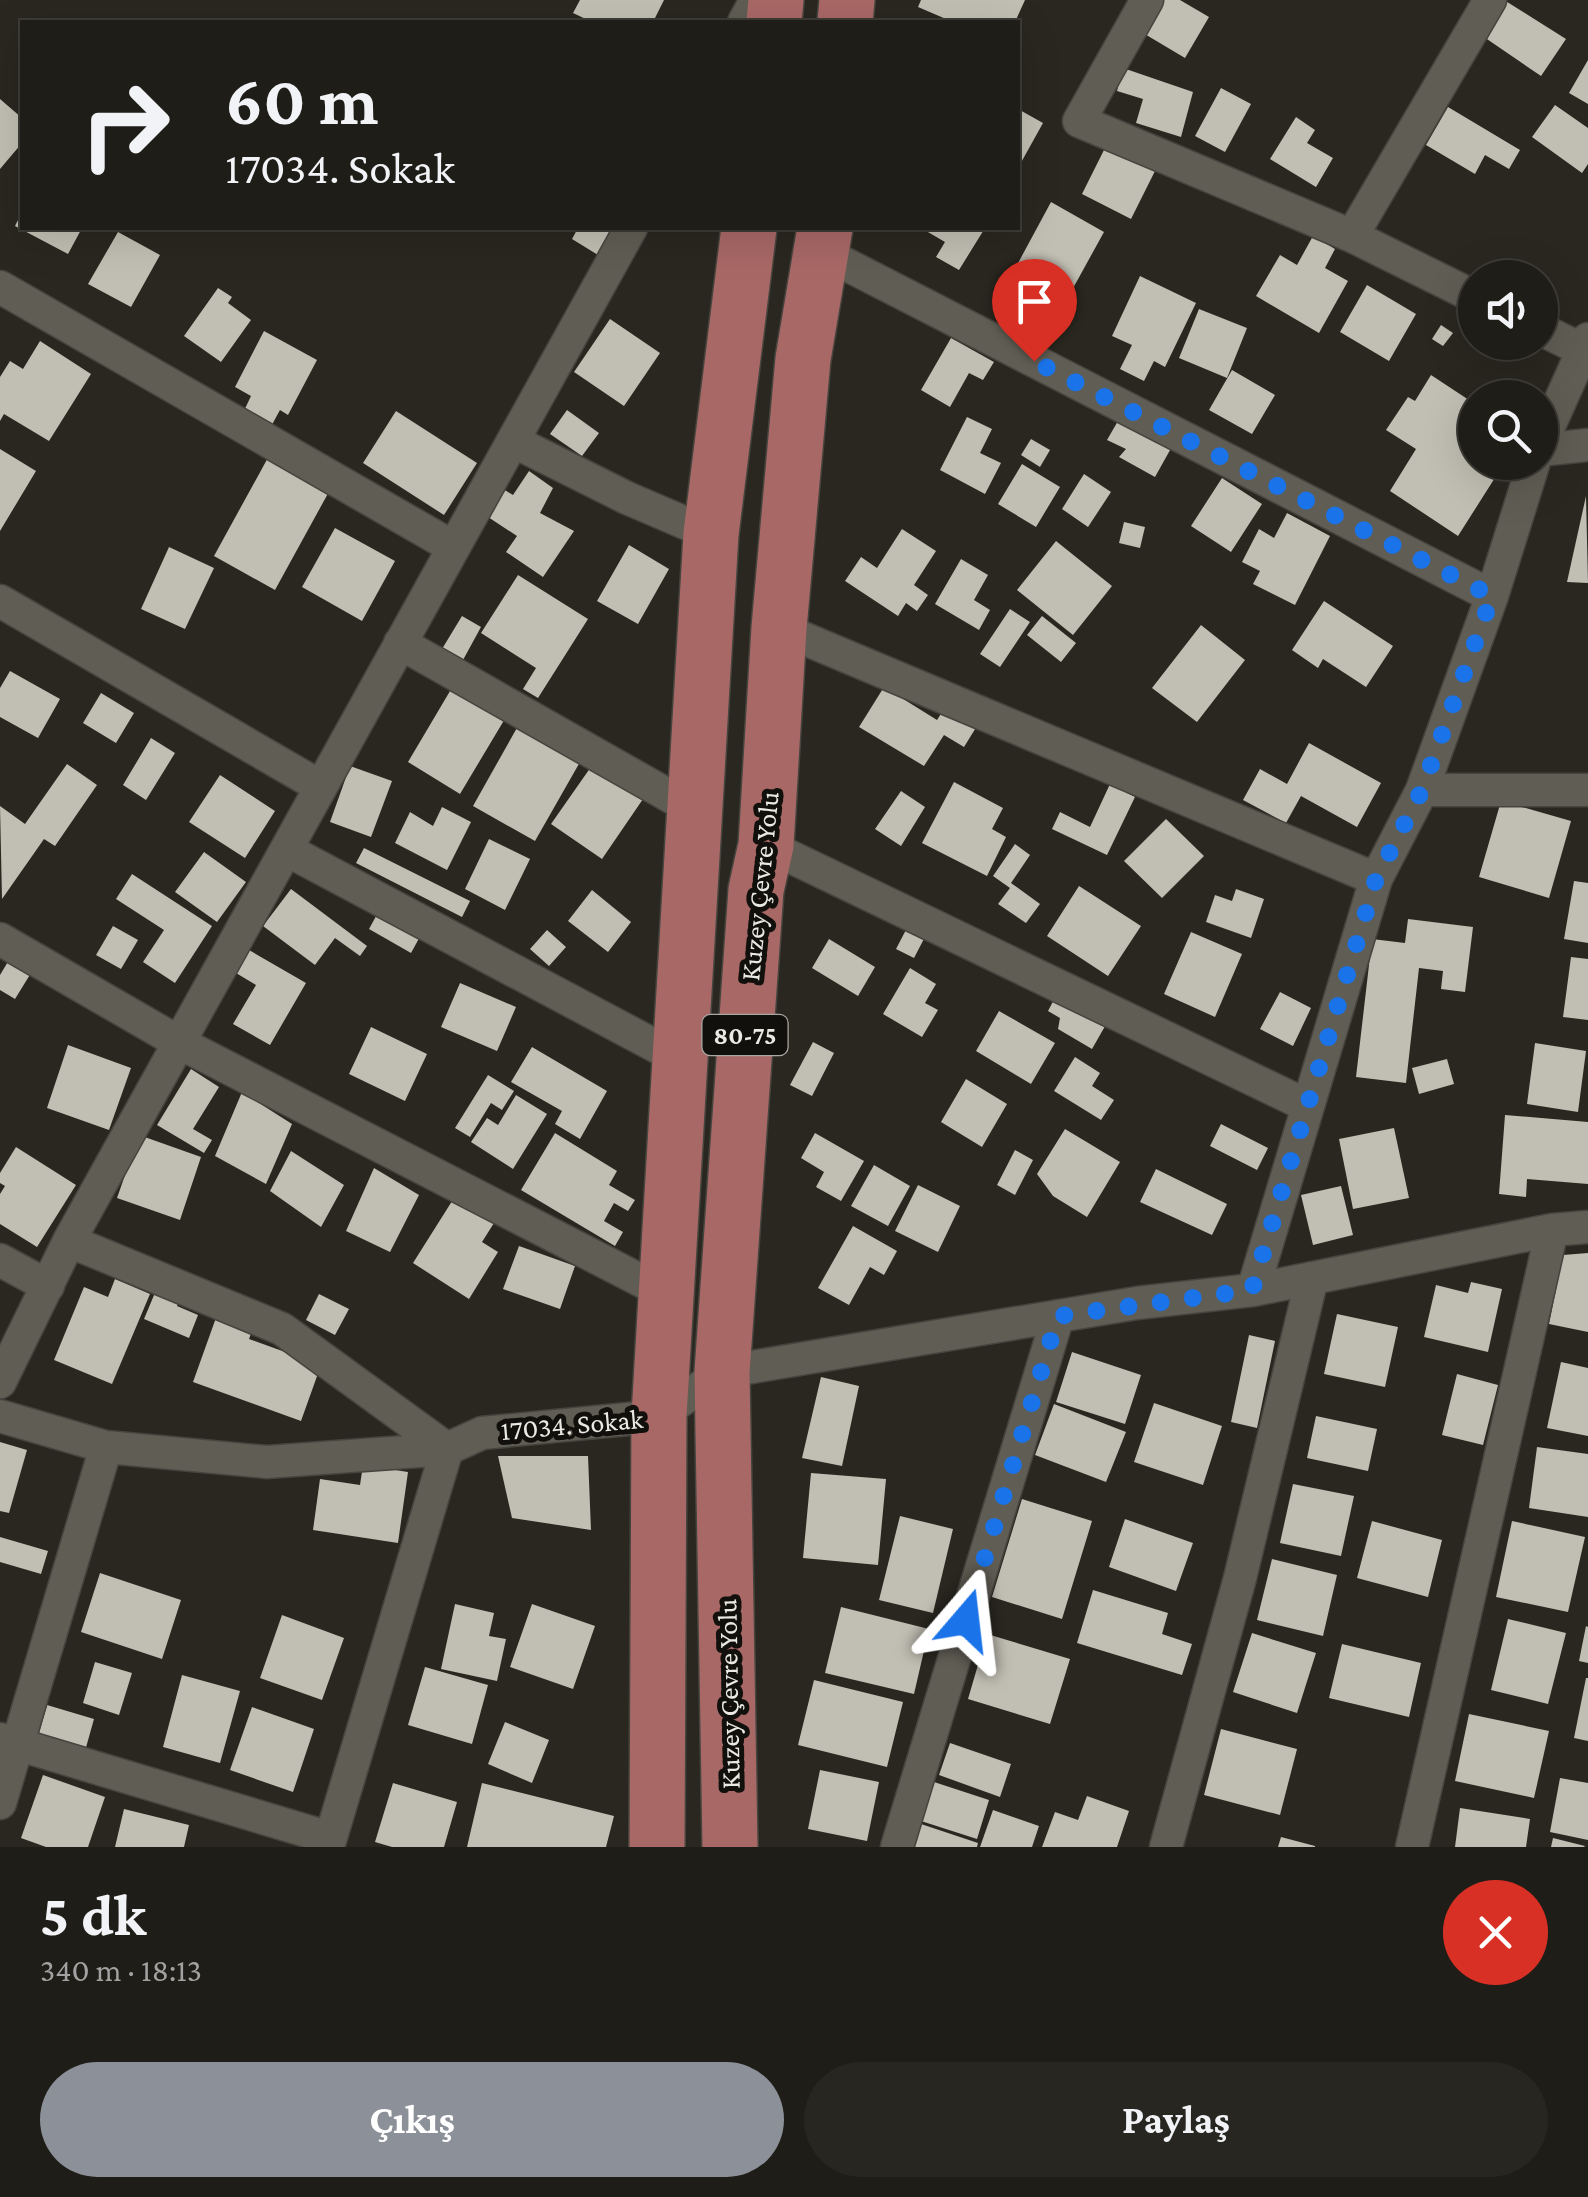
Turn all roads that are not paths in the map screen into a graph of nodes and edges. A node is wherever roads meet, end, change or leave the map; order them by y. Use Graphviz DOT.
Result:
graph roads {
  1 [pos="1147,0"];
  2 [pos="1490,0"];
  3 [pos="630,230"];
  4 [pos="749,230"];
  5 [pos="1352,236"];
  6 [pos="824,240"];
  7 [pos="0,286"];
  8 [pos="1458,289"];
  9 [pos="1558,335"];
  10 [pos="1586,344"];
  11 [pos="1558,407"];
  12 [pos="514,441"];
  13 [pos="1588,446"];
  14 [pos="1558,447"];
  15 [pos="1528,480"];
  16 [pos="712,534"];
  17 [pos="454,548"];
  18 [pos="1492,596"];
  19 [pos="0,602"];
  20 [pos="779,628"];
  21 [pos="400,644"];
  22 [pos="321,787"];
  23 [pos="1422,790"];
  24 [pos="1588,790"];
  25 [pos="696,811"];
  26 [pos="766,845"];
  27 [pos="286,850"];
  28 [pos="1376,879"];
  29 [pos="0,939"];
  30 [pos="180,1043"];
  31 [pos="682,1060"];
  32 [pos="1308,1106"];
  33 [pos="1588,1227"];
  34 [pos="1552,1230"];
  35 [pos="68,1242"];
  36 [pos="0,1260"];
  37 [pos="1312,1278"];
  38 [pos="48,1286"];
  39 [pos="1252,1290"];
  40 [pos="667,1294"];
  41 [pos="1058,1316"];
  42 [pos="722,1372"];
  43 [pos="0,1382"];
  44 [pos="0,1416"];
  45 [pos="659,1416"];
  46 [pos="106,1447"];
  47 [pos="447,1449"];
  48 [pos="8,1742"];
  49 [pos="0,1803"];
  50 [pos="329,1843"];
  51 [pos="657,1847"];
  52 [pos="730,1847"];
  53 [pos="897,1847"];
  54 [pos="1166,1847"];
  55 [pos="1412,1847"];
  1 -- 5 [label="street"];
  2 -- 5 [label="street"];
  3 -- 12 [label="street"];
  4 -- 16 [label="highway, 80-75"];
  5 -- 8 [label="street"];
  6 -- 18 [label="street"];
  6 -- 20 [label="highway, Kuzey Çevre Yolu / 80-75"];
  7 -- 17 [label="street"];
  9 -- 10 [label="street"];
  10 -- 11 [label="street"];
  12 -- 16 [label="street"];
  12 -- 17 [label="street"];
  13 -- 14 [label="street"];
  15 -- 18 [label="street"];
  16 -- 25 [label="highway, 80-75"];
  17 -- 21 [label="street"];
  18 -- 23 [label="street"];
  19 -- 22 [label="street"];
  20 -- 26 [label="highway, Kuzey Çevre Yolu / 80-75"];
  20 -- 28 [label="street"];
  21 -- 22 [label="street"];
  21 -- 25 [label="street"];
  22 -- 27 [label="street"];
  23 -- 24 [label="street"];
  23 -- 28 [label="street"];
  25 -- 31 [label="highway, 80-75"];
  26 -- 32 [label="street"];
  26 -- 42 [label="highway, Kuzey Çevre Yolu / 80-75"];
  27 -- 30 [label="street"];
  27 -- 31 [label="street"];
  28 -- 32 [label="street"];
  29 -- 30 [label="street"];
  30 -- 35 [label="street"];
  30 -- 40 [label="street"];
  31 -- 40 [label="highway, 80-75"];
  32 -- 39 [label="street"];
  33 -- 34 [label="street, 17034. Sokak"];
  34 -- 37 [label="street, 17034. Sokak"];
  34 -- 55 [label="street"];
  35 -- 38 [label="street"];
  35 -- 47 [label="street"];
  36 -- 38 [label="street"];
  37 -- 39 [label="street, 17034. Sokak"];
  37 -- 54 [label="street"];
  38 -- 43 [label="street"];
  39 -- 41 [label="street, 17034. Sokak"];
  40 -- 45 [label="highway, 80-75"];
  41 -- 42 [label="street, 17034. Sokak"];
  41 -- 53 [label="street"];
  42 -- 45 [label="street, 17034. Sokak"];
  42 -- 52 [label="highway, Kuzey Çevre Yolu / 80-75"];
  44 -- 46 [label="street, 17034. Sokak"];
  45 -- 47 [label="street, 17034. Sokak"];
  45 -- 51 [label="highway, 80-75"];
  46 -- 47 [label="street, 17034. Sokak"];
  46 -- 48 [label="street"];
  47 -- 50 [label="street"];
  48 -- 49 [label="street"];
  48 -- 50 [label="street"];
}
